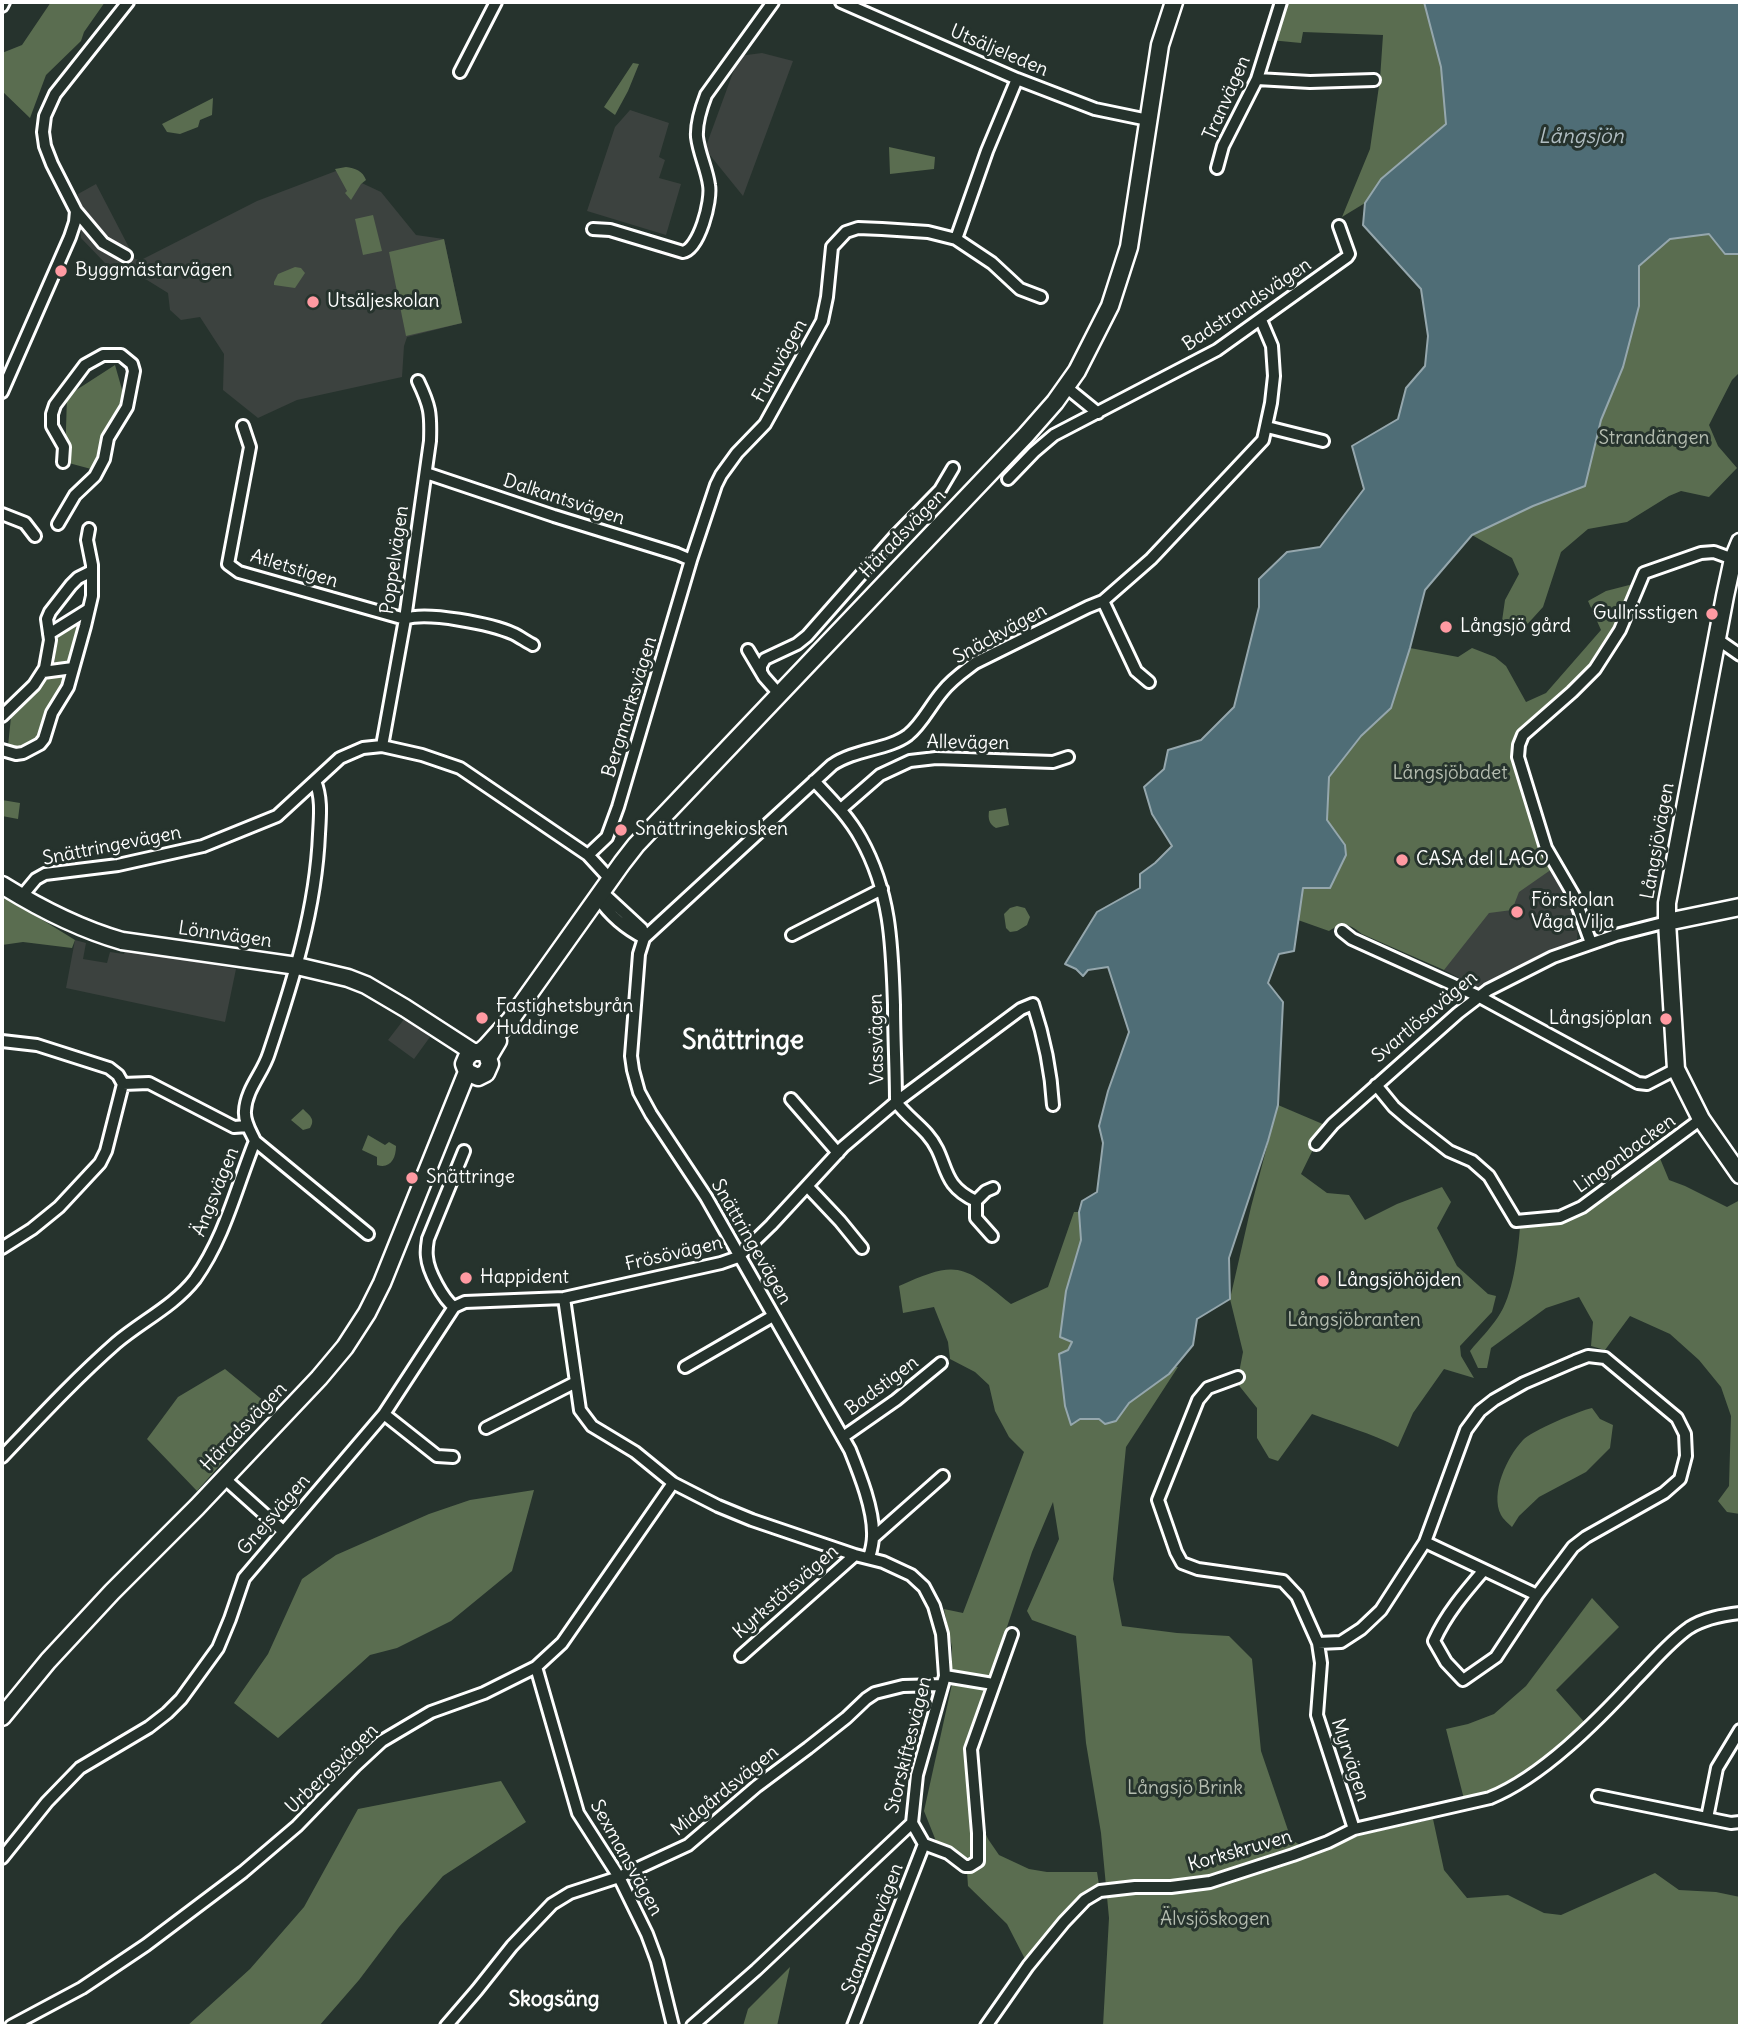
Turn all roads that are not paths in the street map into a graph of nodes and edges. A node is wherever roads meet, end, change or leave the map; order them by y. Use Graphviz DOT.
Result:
graph roads {
  1 [pos="128,2"];
  2 [pos="496,2"];
  3 [pos="773,2"];
  4 [pos="841,2"];
  5 [pos="1174,2"];
  6 [pos="1280,2"];
  7 [pos="460,72"];
  8 [pos="1017,79"];
  9 [pos="1257,79"];
  10 [pos="1374,80"];
  11 [pos="1148,120"];
  12 [pos="1217,168"];
  13 [pos="76,211"];
  14 [pos="1339,226"];
  15 [pos="593,229"];
  16 [pos="956,239"];
  17 [pos="126,256"];
  18 [pos="1041,298"];
  19 [pos="1261,320"];
  20 [pos="418,381"];
  21 [pos="1066,387"];
  22 [pos="2,392"];
  23 [pos="1098,413"];
  24 [pos="243,426"];
  25 [pos="1267,427"];
  26 [pos="1323,441"];
  27 [pos="63,462"];
  28 [pos="953,468"];
  29 [pos="426,473"];
  30 [pos="1008,479"];
  31 [pos="2,514"];
  32 [pos="58,524"];
  33 [pos="89,529"];
  34 [pos="35,536"];
  35 [pos="1740,542"];
  36 [pos="1733,559"];
  37 [pos="691,561"];
  38 [pos="92,571"];
  39 [pos="1103,601"];
  40 [pos="89,609"];
  41 [pos="405,619"];
  42 [pos="49,634"];
  43 [pos="1717,639"];
  44 [pos="533,645"];
  45 [pos="748,650"];
  46 [pos="1740,655"];
  47 [pos="73,668"];
  48 [pos="761,670"];
  49 [pos="43,672"];
  50 [pos="1149,682"];
  51 [pos="779,694"];
  52 [pos="2,716"];
  53 [pos="382,746"];
  54 [pos="2,750"];
  55 [pos="1068,757"];
  56 [pos="315,781"];
  57 [pos="814,781"];
  58 [pos="841,809"];
  59 [pos="588,855"];
  60 [pos="2,885"];
  61 [pos="882,888"];
  62 [pos="603,890"];
  63 [pos="21,897"];
  64 [pos="1740,907"];
  65 [pos="1667,922"];
  66 [pos="1342,931"];
  67 [pos="792,935"];
  68 [pos="644,938"];
  69 [pos="1591,943"];
  70 [pos="297,965"];
  71 [pos="1478,996"];
  72 [pos="2,1041"];
  73 [pos="474,1062"];
  74 [pos="1676,1069"];
  75 [pos="123,1084"];
  76 [pos="1376,1085"];
  77 [pos="791,1099"];
  78 [pos="896,1102"];
  79 [pos="1053,1105"];
  80 [pos="1701,1119"];
  81 [pos="248,1126"];
  82 [pos="441,1140"];
  83 [pos="255,1141"];
  84 [pos="1315,1144"];
  85 [pos="464,1151"];
  86 [pos="838,1153"];
  87 [pos="419,1157"];
  88 [pos="1740,1175"];
  89 [pos="409,1184"];
  90 [pos="807,1186"];
  91 [pos="993,1188"];
  92 [pos="975,1201"];
  93 [pos="415,1203"];
  94 [pos="368,1234"];
  95 [pos="992,1236"];
  96 [pos="2,1248"];
  97 [pos="862,1248"];
  98 [pos="738,1257"];
  99 [pos="564,1298"];
  100 [pos="454,1307"];
  101 [pos="773,1316"];
  102 [pos="941,1363"];
  103 [pos="685,1367"];
  104 [pos="1238,1377"];
  105 [pos="576,1382"];
  106 [pos="384,1414"];
  107 [pos="486,1428"];
  108 [pos="843,1437"];
  109 [pos="2,1457"];
  110 [pos="453,1457"];
  111 [pos="943,1476"];
  112 [pos="224,1478"];
  113 [pos="673,1483"];
  114 [pos="283,1531"];
  115 [pos="874,1537"];
  116 [pos="1425,1542"];
  117 [pos="855,1555"];
  118 [pos="869,1558"];
  119 [pos="1484,1570"];
  120 [pos="1537,1595"];
  121 [pos="1740,1613"];
  122 [pos="1012,1634"];
  123 [pos="1318,1643"];
  124 [pos="741,1656"];
  125 [pos="536,1667"];
  126 [pos="944,1680"];
  127 [pos="993,1684"];
  128 [pos="2,1717"];
  129 [pos="1740,1730"];
  130 [pos="1598,1796"];
  131 [pos="1707,1818"];
  132 [pos="1740,1822"];
  133 [pos="912,1823"];
  134 [pos="1354,1829"];
  135 [pos="925,1844"];
  136 [pos="2,1858"];
  137 [pos="620,1877"];
  138 [pos="11,2026"];
  139 [pos="446,2026"];
  140 [pos="673,2026"];
  141 [pos="692,2026"];
  142 [pos="853,2026"];
  143 [pos="986,2026"];
  1 -- 13 [label="street"];
  2 -- 7 [label="street"];
  3 -- 15 [label="street"];
  4 -- 8 [label="street, Utsäljeleden"];
  5 -- 11 [label="street, Häradsvägen"];
  6 -- 9 [label="street, Tranvägen"];
  8 -- 11 [label="street, Utsäljeleden"];
  8 -- 16 [label="street"];
  9 -- 10 [label="street"];
  9 -- 12 [label="street, Tranvägen"];
  11 -- 21 [label="street, Häradsvägen"];
  13 -- 17 [label="street"];
  13 -- 22 [label="street"];
  14 -- 19 [label="street, Badstrandsvägen"];
  16 -- 18 [label="street, Furuvägen"];
  16 -- 37 [label="street, Furuvägen"];
  19 -- 23 [label="street, Badstrandsvägen"];
  19 -- 25 [label="street, Snäckvägen"];
  20 -- 29 [label="street, Poppelvägen"];
  21 -- 23 [label="street"];
  21 -- 51 [label="street, Häradsvägen"];
  23 -- 30 [label="street, Badstrandsvägen"];
  24 -- 41 [label="street, Atletstigen"];
  25 -- 26 [label="street"];
  25 -- 39 [label="street, Snäckvägen"];
  27 -- 32 [label="street"];
  28 -- 48 [label="street, Häradsvägen"];
  29 -- 37 [label="street, Dalkantsvägen"];
  29 -- 41 [label="street, Poppelvägen"];
  31 -- 34 [label="street"];
  33 -- 38 [label="street"];
  35 -- 36 [label="street, Långsjövägen"];
  36 -- 43 [label="street, Långsjövägen"];
  36 -- 69 [label="street"];
  37 -- 59 [label="street, Bergmarksvägen"];
  38 -- 40 [label="street"];
  38 -- 42 [label="street"];
  39 -- 50 [label="street"];
  39 -- 57 [label="street, Snäckvägen"];
  40 -- 42 [label="street"];
  40 -- 47 [label="street"];
  41 -- 44 [label="street"];
  41 -- 53 [label="street, Poppelvägen"];
  42 -- 49 [label="street"];
  43 -- 46 [label="street"];
  43 -- 65 [label="street, Långsjövägen"];
  45 -- 48 [label="street"];
  47 -- 49 [label="street"];
  47 -- 54 [label="street"];
  48 -- 51 [label="street"];
  49 -- 52 [label="street"];
  51 -- 62 [label="street, Häradsvägen"];
  53 -- 56 [label="street, Snättringevägen"];
  53 -- 59 [label="street, Snättringevägen"];
  55 -- 58 [label="street, Allevägen"];
  56 -- 63 [label="street, Snättringevägen"];
  56 -- 70 [label="street, Ängsvägen"];
  57 -- 58 [label="street, Vassvägen"];
  57 -- 68 [label="street, Snäckvägen"];
  58 -- 61 [label="street, Vassvägen"];
  59 -- 62 [label="street, Snättringevägen"];
  60 -- 63 [label="street, Lönnvägen"];
  61 -- 67 [label="street"];
  61 -- 78 [label="street, Vassvägen"];
  62 -- 68 [label="street, Snättringevägen"];
  62 -- 73 [label="street, Häradsvägen"];
  63 -- 70 [label="street, Lönnvägen"];
  64 -- 65 [label="street, Svartlösavägen"];
  65 -- 69 [label="street, Svartlösavägen"];
  65 -- 74 [label="street, Långsjövägen"];
  66 -- 71 [label="street"];
  68 -- 98 [label="street, Snättringevägen"];
  69 -- 71 [label="street, Svartlösavägen"];
  70 -- 73 [label="street, Lönnvägen"];
  70 -- 81 [label="street, Ängsvägen"];
  71 -- 74 [label="street"];
  71 -- 76 [label="street, Svartlösavägen"];
  72 -- 75 [label="street"];
  73 -- 82 [label="street, Häradsvägen"];
  74 -- 80 [label="street, Långsjövägen"];
  75 -- 81 [label="street"];
  75 -- 96 [label="street"];
  76 -- 80 [label="street, Lingonbacken"];
  76 -- 84 [label="street, Svartlösavägen"];
  77 -- 86 [label="street"];
  78 -- 79 [label="street, Frösövägen"];
  78 -- 86 [label="street, Frösövägen"];
  78 -- 92 [label="street, Vassvägen"];
  80 -- 88 [label="street, Långsjövägen"];
  81 -- 83 [label="street, Ängsvägen"];
  82 -- 87 [label="street"];
  82 -- 93 [label="street, Häradsvägen"];
  83 -- 94 [label="street"];
  83 -- 109 [label="street, Ängsvägen"];
  85 -- 100 [label="street"];
  86 -- 90 [label="street, Frösövägen"];
  89 -- 93 [label="street"];
  90 -- 97 [label="street"];
  90 -- 98 [label="street, Frösövägen"];
  91 -- 92 [label="street"];
  92 -- 95 [label="street, Vassvägen"];
  93 -- 112 [label="street, Häradsvägen"];
  98 -- 99 [label="street, Frösövägen"];
  98 -- 101 [label="street, Snättringevägen"];
  99 -- 100 [label="street, Frösövägen"];
  99 -- 105 [label="street"];
  100 -- 106 [label="street, Gnejsvägen"];
  101 -- 103 [label="street"];
  101 -- 108 [label="street, Snättringevägen"];
  102 -- 108 [label="street, Badstigen"];
  104 -- 123 [label="street, Myrvägen"];
  105 -- 107 [label="street"];
  105 -- 113 [label="street, Storskiftesvägen"];
  106 -- 110 [label="street"];
  106 -- 114 [label="street, Gnejsvägen"];
  108 -- 115 [label="street, Snättringevägen"];
  111 -- 115 [label="street"];
  112 -- 114 [label="street"];
  112 -- 128 [label="street, Häradsvägen"];
  113 -- 117 [label="street, Storskiftesvägen"];
  113 -- 125 [label="street, Urbergsvägen"];
  114 -- 136 [label="street, Gnejsvägen"];
  115 -- 118 [label="street, Snättringevägen"];
  116 -- 119 [label="street"];
  116 -- 120 [label="street"];
  116 -- 123 [label="street"];
  117 -- 118 [label="street, Storskiftesvägen"];
  117 -- 124 [label="street, Kyrkstötsvägen"];
  118 -- 126 [label="street, Storskiftesvägen"];
  119 -- 120 [label="street"];
  119 -- 120 [label="street"];
  121 -- 134 [label="street, Myrvägen"];
  122 -- 127 [label="street"];
  123 -- 134 [label="street, Myrvägen"];
  125 -- 137 [label="street, Sexmansvägen"];
  125 -- 138 [label="street, Urbergsvägen"];
  126 -- 127 [label="street, Midgårdsvägen"];
  126 -- 133 [label="street, Storskiftesvägen"];
  126 -- 137 [label="street, Midgårdsvägen"];
  127 -- 135 [label="street"];
  129 -- 131 [label="street"];
  130 -- 131 [label="street"];
  131 -- 132 [label="street"];
  133 -- 135 [label="street"];
  133 -- 141 [label="street, Storskiftesvägen"];
  134 -- 143 [label="street, Korkskruven"];
  135 -- 142 [label="street, Stambanevägen"];
  137 -- 139 [label="street, Midgårdsvägen"];
  137 -- 140 [label="street, Sexmansvägen"];
}
